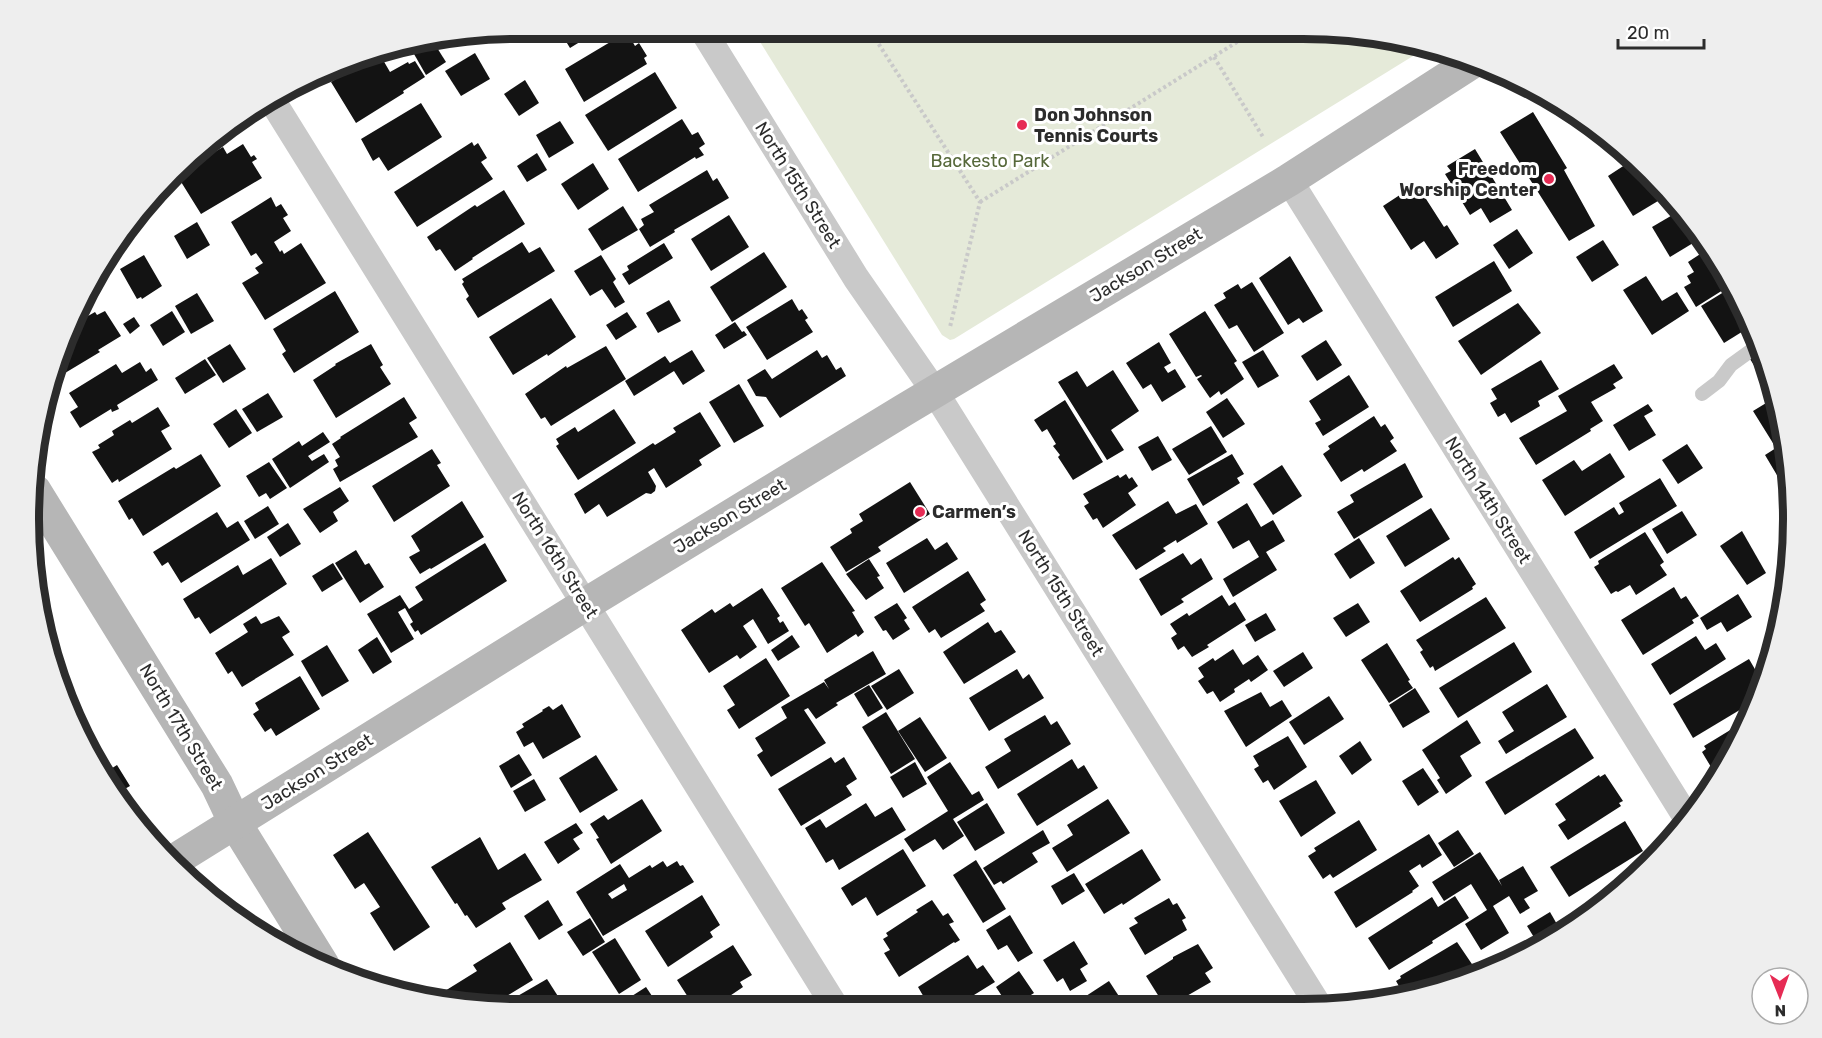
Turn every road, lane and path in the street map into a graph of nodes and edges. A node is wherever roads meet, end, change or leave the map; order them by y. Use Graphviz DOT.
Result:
graph roads {
  1 [pos="708,39"];
  2 [pos="875,39"];
  3 [pos="1243,39"];
  4 [pos="1214,57"];
  5 [pos="1465,67"];
  6 [pos="275,105"];
  7 [pos="1263,137"];
  8 [pos="1289,180"];
  9 [pos="980,202"];
  10 [pos="950,327"];
  11 [pos="1752,350"];
  12 [pos="935,392"];
  13 [pos="1702,394"];
  14 [pos="40,497"];
  15 [pos="586,604"];
  16 [pos="1683,812"];
  17 [pos="235,823"];
  18 [pos="179,857"];
  19 [pos="316,953"];
  20 [pos="830,999"];
  21 [pos="1314,999"];
  1 -- 12 [label="street, North 15th Street"];
  2 -- 9 [label="path"];
  3 -- 4 [label="path"];
  4 -- 7 [label="path"];
  4 -- 9 [label="path"];
  5 -- 8 [label="street, Jackson Street"];
  6 -- 15 [label="street, North 16th Street"];
  8 -- 12 [label="street, Jackson Street"];
  8 -- 16 [label="street, North 14th Street"];
  9 -- 10 [label="path"];
  11 -- 13 [label="lane"];
  12 -- 15 [label="street, Jackson Street"];
  12 -- 21 [label="street, North 15th Street"];
  14 -- 17 [label="street, North 17th Street"];
  15 -- 17 [label="street, Jackson Street"];
  15 -- 20 [label="street, North 16th Street"];
  17 -- 18 [label="street, Jackson Street"];
  17 -- 19 [label="street, North 17th Street"];
}
